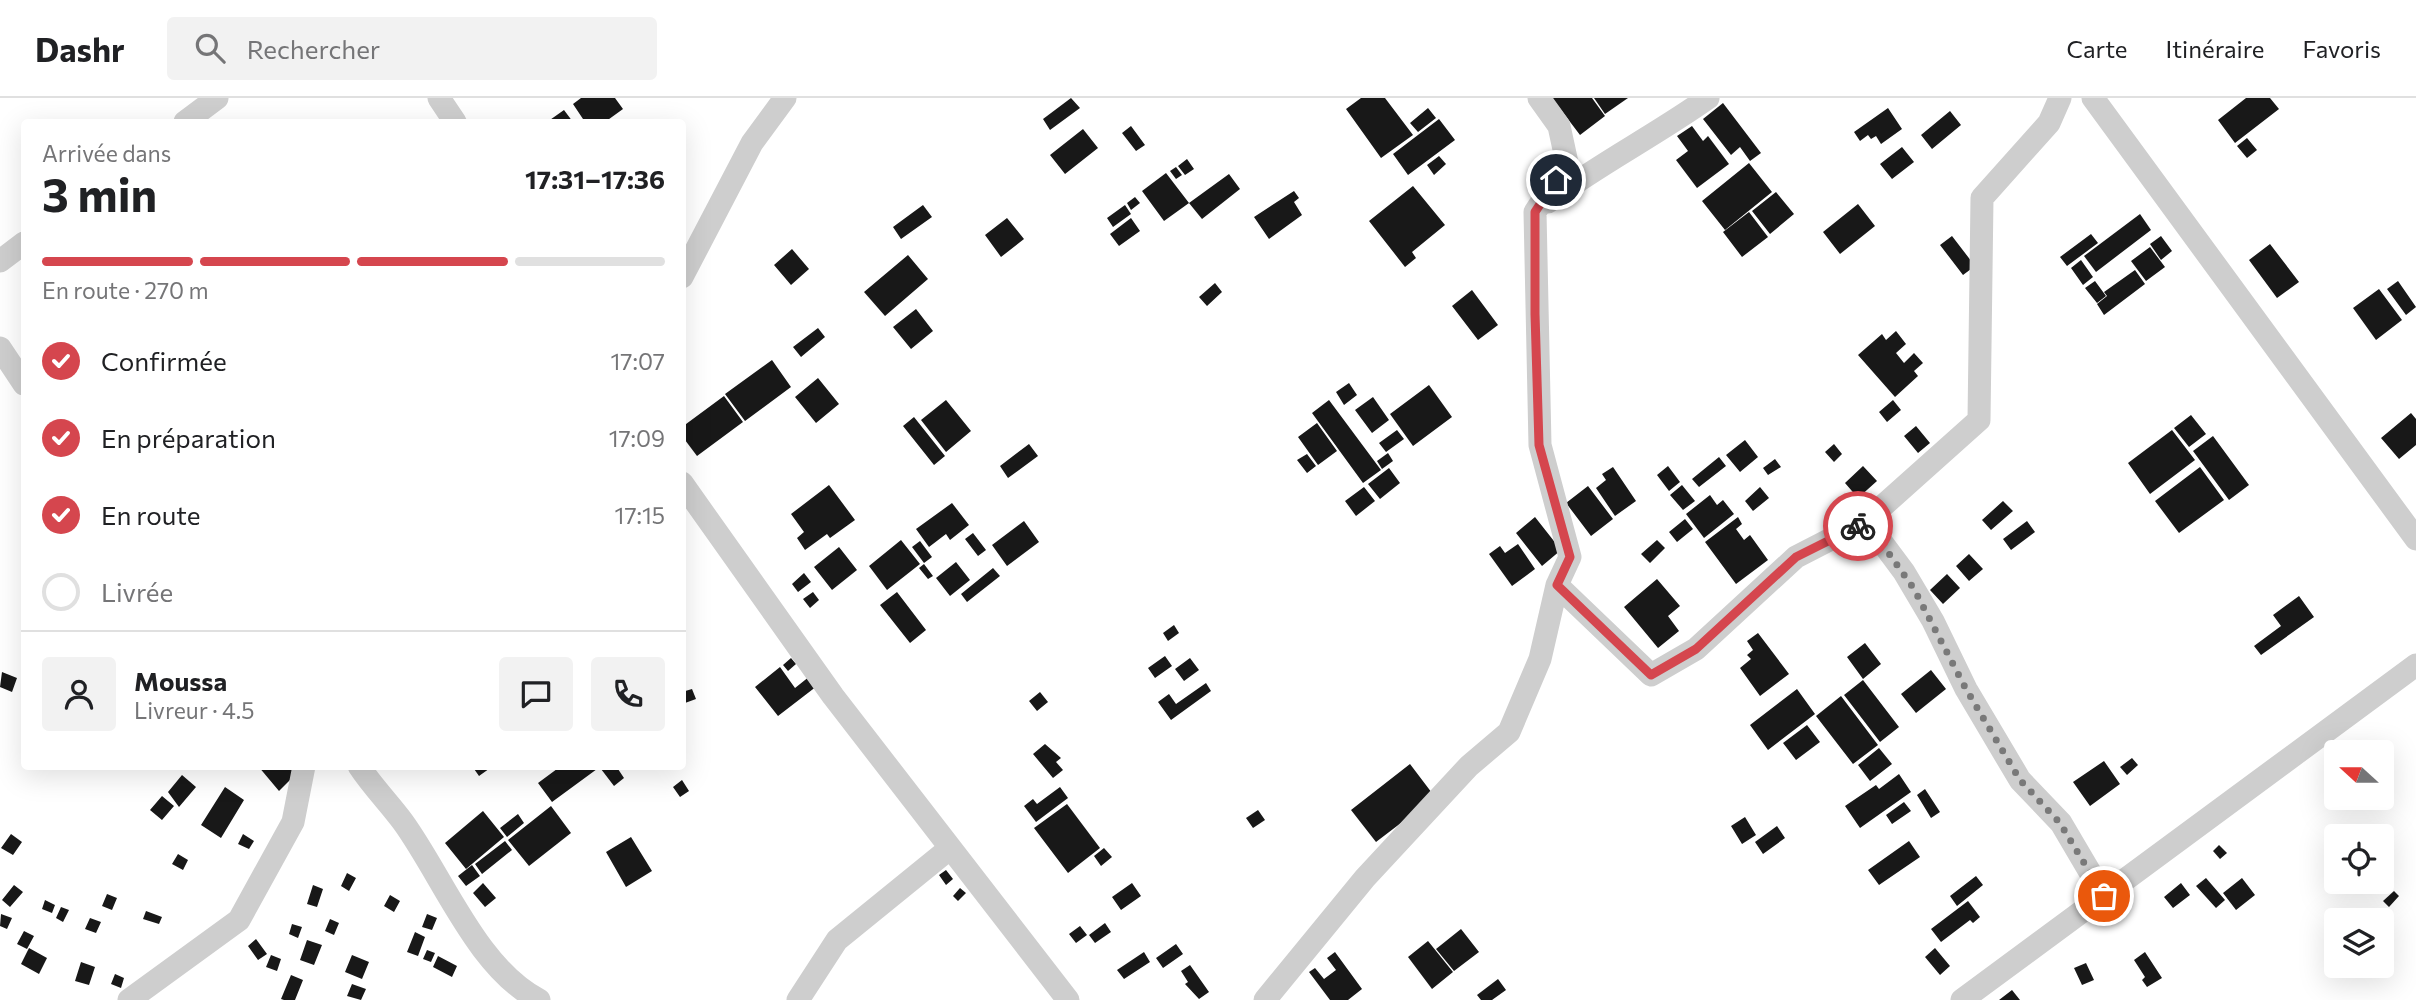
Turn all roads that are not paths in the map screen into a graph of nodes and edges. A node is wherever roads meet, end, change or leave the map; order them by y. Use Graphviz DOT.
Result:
graph roads {
  1 [pos="217,98"];
  2 [pos="439,98"];
  3 [pos="785,98"];
  4 [pos="1539,98"];
  5 [pos="1708,98"];
  6 [pos="2060,98"];
  7 [pos="2093,98"];
  8 [pos="189,119"];
  9 [pos="454,119"];
  10 [pos="1535,212"];
  11 [pos="21,245"];
  12 [pos="0,261"];
  13 [pos="686,268"];
  14 [pos="0,348"];
  15 [pos="21,380"];
  16 [pos="686,489"];
  17 [pos="1866,521"];
  18 [pos="2416,539"];
  19 [pos="1557,585"];
  20 [pos="2416,665"];
  21 [pos="303,770"];
  22 [pos="362,770"];
  23 [pos="949,849"];
  24 [pos="2104,896"];
  25 [pos="515,994"];
  26 [pos="130,1000"];
  27 [pos="539,1000"];
  28 [pos="798,1000"];
  29 [pos="1068,1000"];
  30 [pos="1265,1000"];
  31 [pos="1962,1000"];
  1 -- 8 [label="street"];
  2 -- 9 [label="street"];
  3 -- 13 [label="street"];
  4 -- 10 [label="street"];
  5 -- 10 [label="street"];
  6 -- 17 [label="street"];
  7 -- 18 [label="street"];
  10 -- 19 [label="street"];
  11 -- 12 [label="street"];
  14 -- 15 [label="street"];
  16 -- 23 [label="street"];
  17 -- 19 [label="street"];
  17 -- 24 [label="street"];
  19 -- 30 [label="street"];
  20 -- 24 [label="street"];
  21 -- 26 [label="street"];
  22 -- 25 [label="street"];
  23 -- 28 [label="street"];
  23 -- 29 [label="street"];
  24 -- 31 [label="street"];
  25 -- 27 [label="street"];
}
